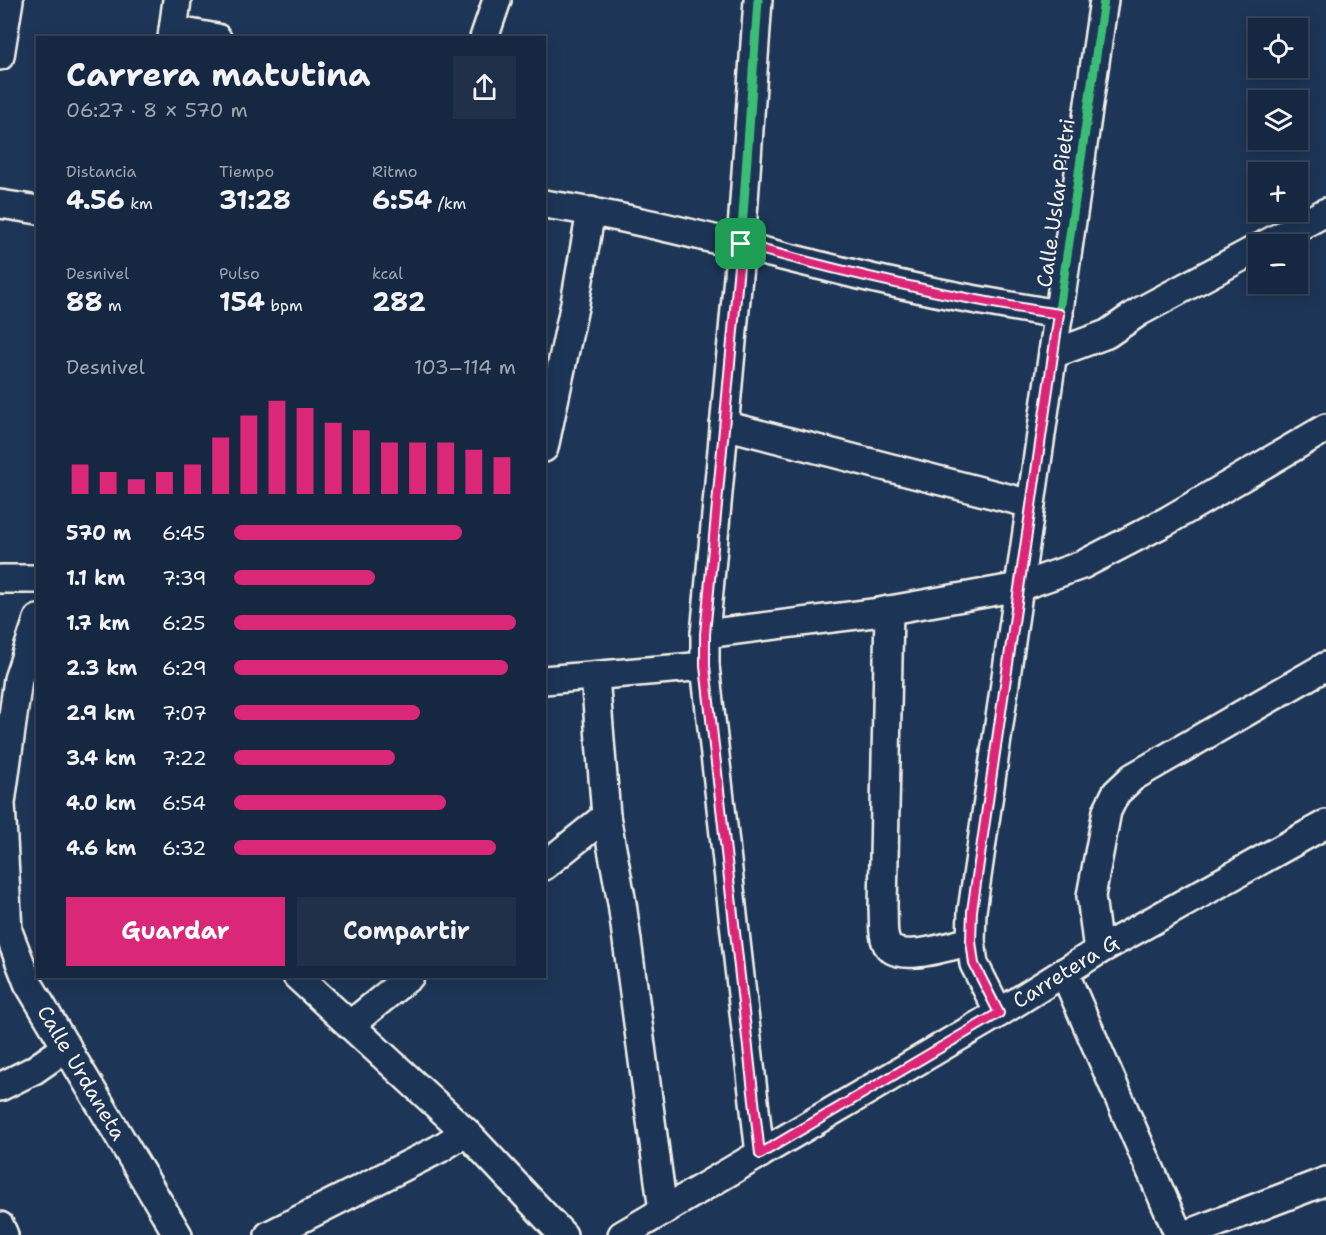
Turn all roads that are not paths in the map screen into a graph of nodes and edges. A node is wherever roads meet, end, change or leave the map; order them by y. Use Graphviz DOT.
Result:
graph roads {
  1 [pos="9,0"];
  2 [pos="497,0"];
  3 [pos="758,0"];
  4 [pos="1104,0"];
  5 [pos="172,1"];
  6 [pos="172,34"];
  7 [pos="194,36"];
  8 [pos="485,36"];
  9 [pos="0,56"];
  10 [pos="0,204"];
  11 [pos="546,204"];
  12 [pos="36,210"];
  13 [pos="591,211"];
  14 [pos="1326,212"];
  15 [pos="1285,234"];
  16 [pos="741,244"];
  17 [pos="1248,254"];
  18 [pos="1059,314"];
  19 [pos="1053,354"];
  20 [pos="724,425"];
  21 [pos="1326,428"];
  22 [pos="546,439"];
  23 [pos="1031,504"];
  24 [pos="0,579"];
  25 [pos="36,579"];
  26 [pos="1019,587"];
  27 [pos="889,610"];
  28 [pos="36,625"];
  29 [pos="705,634"];
  30 [pos="705,666"];
  31 [pos="1326,666"];
  32 [pos="595,676"];
  33 [pos="546,680"];
  34 [pos="606,816"];
  35 [pos="1326,824"];
  36 [pos="546,864"];
  37 [pos="971,941"];
  38 [pos="1098,951"];
  39 [pos="1064,972"];
  40 [pos="33,978"];
  41 [pos="299,978"];
  42 [pos="408,978"];
  43 [pos="999,1013"];
  44 [pos="350,1026"];
  45 [pos="67,1047"];
  46 [pos="0,1087"];
  47 [pos="466,1132"];
  48 [pos="760,1154"];
  49 [pos="1326,1181"];
  50 [pos="663,1211"];
  51 [pos="0,1226"];
  52 [pos="4,1235"];
  53 [pos="178,1235"];
  54 [pos="269,1235"];
  55 [pos="563,1235"];
  56 [pos="622,1235"];
  57 [pos="1179,1235"];
  58 [pos="1185,1235"];
  1 -- 9 [label="street"];
  2 -- 8 [label="street"];
  3 -- 16 [label="street"];
  4 -- 18 [label="street, Calle Uslar Pietri"];
  5 -- 6 [label="street"];
  6 -- 7 [label="street"];
  10 -- 12 [label="street"];
  11 -- 13 [label="street"];
  13 -- 16 [label="street"];
  13 -- 22 [label="street"];
  14 -- 15 [label="street"];
  16 -- 18 [label="street"];
  16 -- 20 [label="street"];
  17 -- 19 [label="street"];
  18 -- 19 [label="street, Calle Uslar Pietri"];
  19 -- 23 [label="street, Calle Uslar Pietri"];
  20 -- 23 [label="street"];
  20 -- 29 [label="street"];
  21 -- 26 [label="street"];
  23 -- 26 [label="street, Calle Uslar Pietri"];
  24 -- 25 [label="street"];
  26 -- 27 [label="street"];
  26 -- 37 [label="street, Calle Uslar Pietri"];
  27 -- 29 [label="street"];
  27 -- 37 [label="street"];
  28 -- 40 [label="street, Calle Urdaneta"];
  29 -- 30 [label="street"];
  30 -- 32 [label="street"];
  30 -- 48 [label="street"];
  31 -- 38 [label="street"];
  32 -- 33 [label="street"];
  32 -- 34 [label="street"];
  34 -- 36 [label="street"];
  34 -- 50 [label="street"];
  35 -- 38 [label="street, Carretera G"];
  37 -- 43 [label="street, Calle Uslar Pietri"];
  38 -- 39 [label="street, Carretera G"];
  39 -- 43 [label="street, Carretera G"];
  39 -- 57 [label="street"];
  40 -- 45 [label="street, Calle Urdaneta"];
  41 -- 44 [label="street"];
  42 -- 44 [label="street"];
  43 -- 48 [label="street, Carretera G"];
  44 -- 47 [label="street"];
  45 -- 46 [label="street"];
  45 -- 53 [label="street, Calle Urdaneta"];
  47 -- 54 [label="street"];
  47 -- 55 [label="street"];
  48 -- 50 [label="street, Carretera G"];
  49 -- 58 [label="street"];
  50 -- 56 [label="street, Carretera G"];
  51 -- 52 [label="street"];
}
